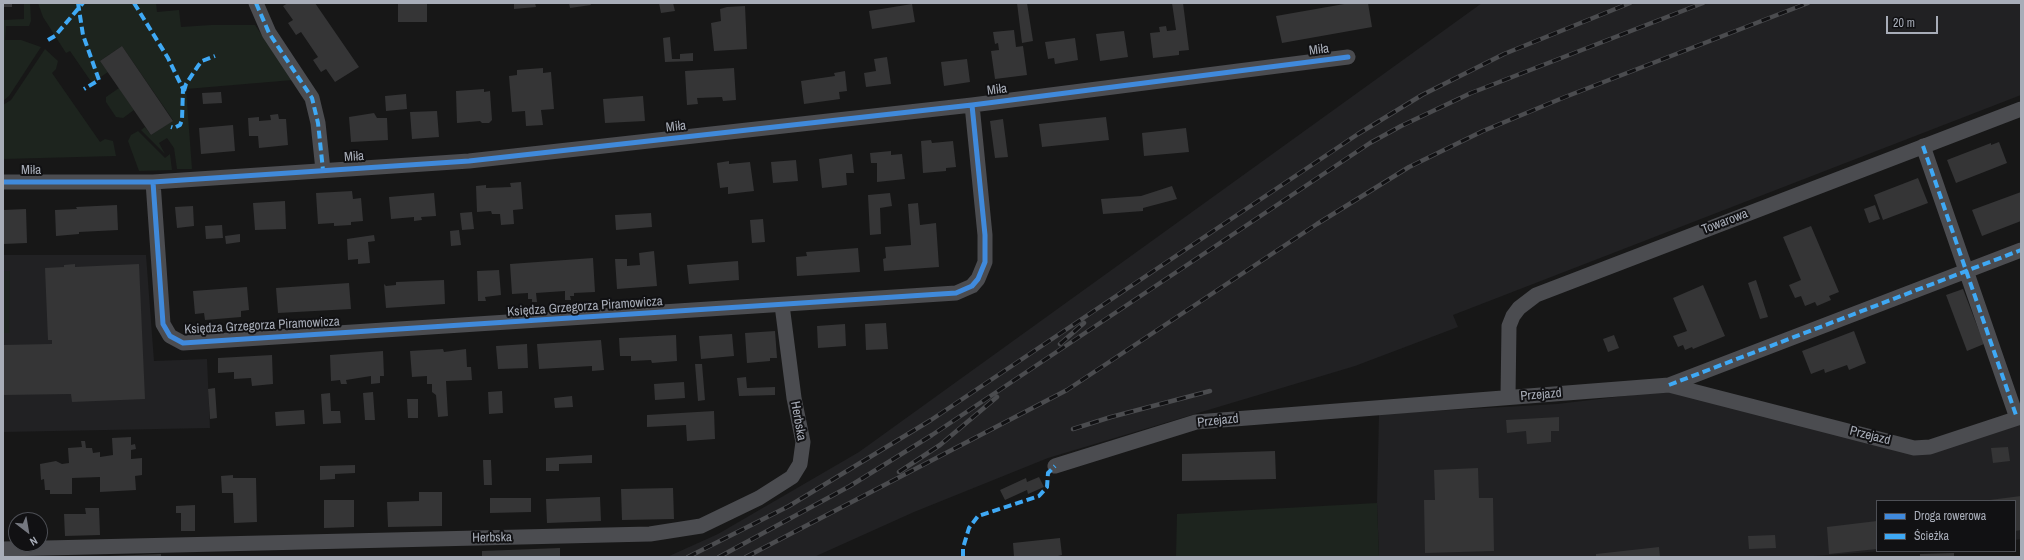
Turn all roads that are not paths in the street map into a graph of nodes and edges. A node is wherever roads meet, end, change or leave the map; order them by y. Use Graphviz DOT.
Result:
graph roads {
  1 [pos="256,3"];
  2 [pos="1348,57"];
  3 [pos="972,105"];
  4 [pos="2021,109"];
  5 [pos="1923,146"];
  6 [pos="323,170"];
  7 [pos="3,182"];
  8 [pos="153,182"];
  9 [pos="2021,250"];
  10 [pos="1965,271"];
  11 [pos="782,305"];
  12 [pos="1670,385"];
  13 [pos="1508,397"];
  14 [pos="2019,418"];
  15 [pos="1055,466"];
  16 [pos="3,549"];
  1 -- 6 [label="street"];
  2 -- 3 [label="street, Miła"];
  3 -- 6 [label="street, Miła"];
  3 -- 11 [label="street, Księdza Grzegorza Piramowicza"];
  4 -- 5 [label="street, Towarowa"];
  5 -- 10 [label="street"];
  5 -- 13 [label="street, Towarowa"];
  6 -- 8 [label="street, Miła"];
  7 -- 8 [label="street, Miła"];
  8 -- 11 [label="street, Księdza Grzegorza Piramowicza"];
  9 -- 10 [label="street"];
  10 -- 12 [label="street"];
  10 -- 14 [label="street"];
  11 -- 16 [label="street, Herbska"];
  12 -- 13 [label="street, Przejazd"];
  12 -- 14 [label="street, Przejazd"];
  13 -- 15 [label="street, Przejazd"];
}
